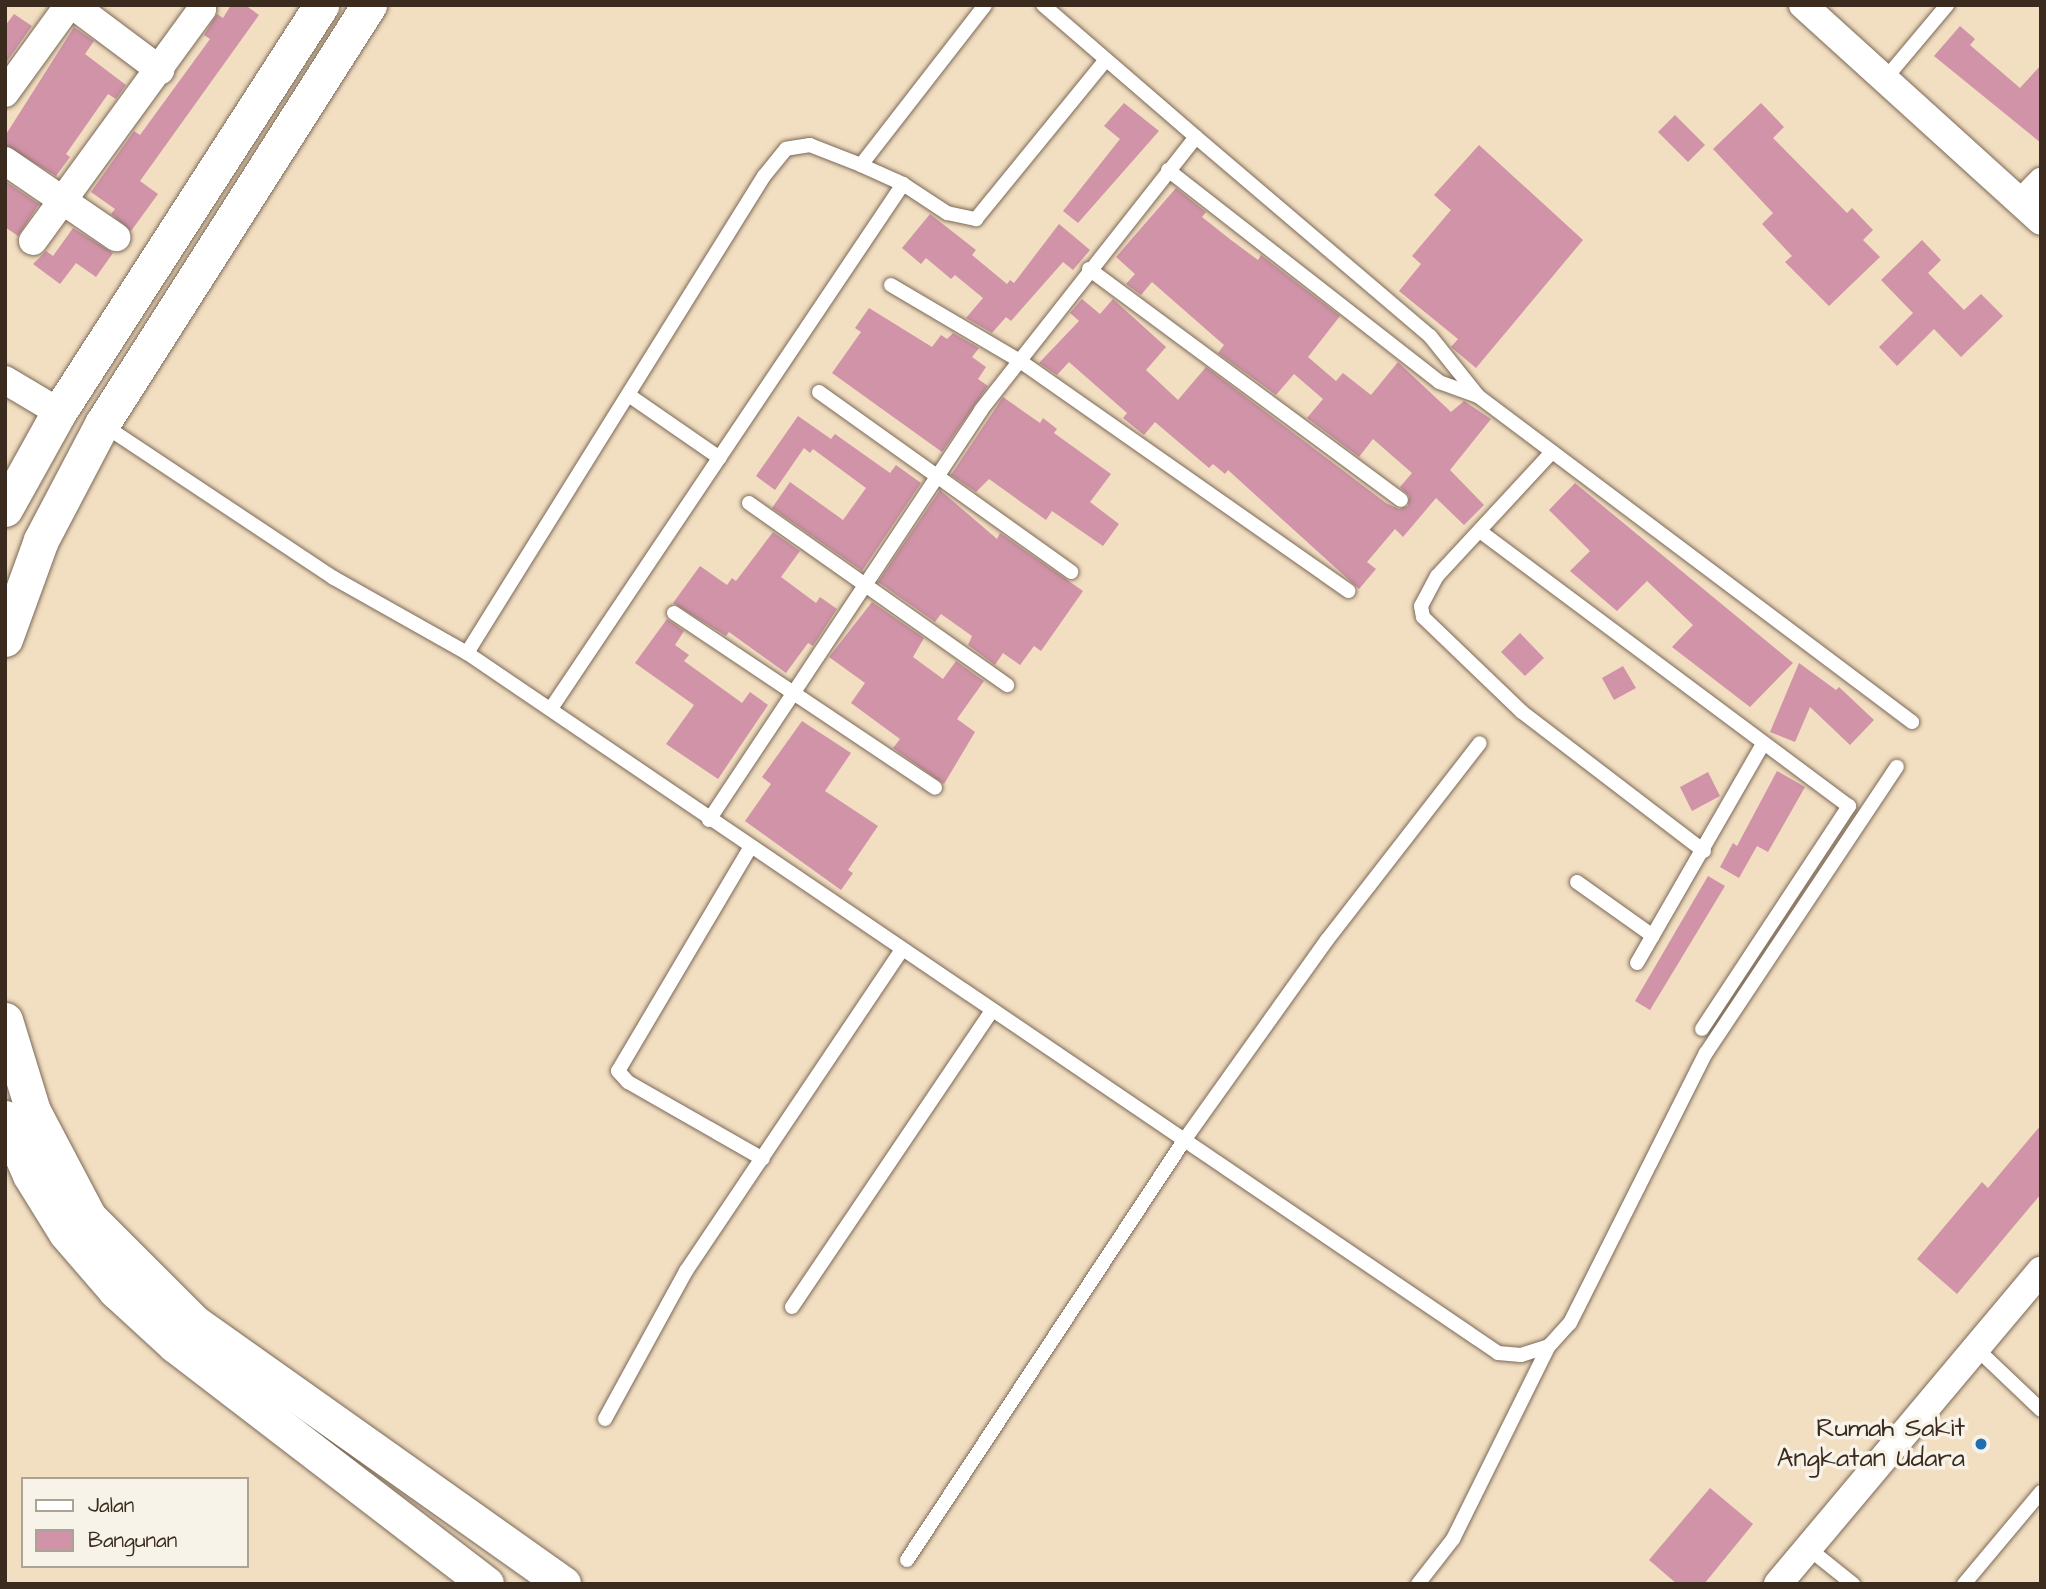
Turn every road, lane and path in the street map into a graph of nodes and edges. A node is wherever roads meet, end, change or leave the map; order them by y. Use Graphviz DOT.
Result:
graph roads {
  1 [pos="71,5"];
  2 [pos="321,5"];
  3 [pos="369,5"];
  4 [pos="985,5"];
  5 [pos="1043,5"];
  6 [pos="1803,5"];
  7 [pos="1947,5"];
  8 [pos="202,9"];
  9 [pos="1105,61"];
  10 [pos="160,69"];
  11 [pos="1885,79"];
  12 [pos="5,93"];
  13 [pos="1196,137"];
  14 [pos="5,161"];
  15 [pos="861,165"];
  16 [pos="1168,170"];
  17 [pos="903,184"];
  18 [pos="63,198"];
  19 [pos="2034,201"];
  20 [pos="116,237"];
  21 [pos="33,241"];
  22 [pos="1089,269"];
  23 [pos="891,285"];
  24 [pos="1020,360"];
  25 [pos="5,380"];
  26 [pos="819,393"];
  27 [pos="630,396"];
  28 [pos="1478,396"];
  29 [pos="60,412"];
  30 [pos="102,424"];
  31 [pos="1552,452"];
  32 [pos="720,458"];
  33 [pos="933,478"];
  34 [pos="1401,500"];
  35 [pos="750,503"];
  36 [pos="5,509"];
  37 [pos="1481,532"];
  38 [pos="1071,572"];
  39 [pos="865,582"];
  40 [pos="1348,591"];
  41 [pos="674,613"];
  42 [pos="5,639"];
  43 [pos="467,653"];
  44 [pos="1007,685"];
  45 [pos="796,693"];
  46 [pos="552,707"];
  47 [pos="1912,722"];
  48 [pos="1480,743"];
  49 [pos="1763,744"];
  50 [pos="1897,767"];
  51 [pos="935,788"];
  52 [pos="709,820"];
  53 [pos="750,848"];
  54 [pos="1704,851"];
  55 [pos="1577,882"];
  56 [pos="1653,936"];
  57 [pos="902,950"];
  58 [pos="1637,963"];
  59 [pos="991,1012"];
  60 [pos="5,1020"];
  61 [pos="1702,1029"];
  62 [pos="5,1118"];
  63 [pos="1185,1139"];
  64 [pos="763,1159"];
  65 [pos="2041,1271"];
  66 [pos="792,1307"];
  67 [pos="1549,1346"];
  68 [pos="1977,1349"];
  69 [pos="2041,1410"];
  70 [pos="605,1419"];
  71 [pos="2041,1492"];
  72 [pos="1808,1548"];
  73 [pos="907,1560"];
  74 [pos="486,1584"];
  75 [pos="563,1584"];
  76 [pos="1418,1584"];
  77 [pos="1778,1584"];
  78 [pos="1853,1584"];
  79 [pos="1964,1584"];
  1 -- 10 [label="street"];
  1 -- 12 [label="street"];
  2 -- 29 [label="street"];
  3 -- 30 [label="street"];
  4 -- 15 [label="lane"];
  5 -- 9 [label="lane"];
  6 -- 11 [label="street"];
  7 -- 11 [label="lane"];
  8 -- 10 [label="street"];
  9 -- 13 [label="lane"];
  9 -- 17 [label="lane"];
  10 -- 18 [label="street"];
  11 -- 19 [label="street"];
  13 -- 16 [label="lane"];
  13 -- 28 [label="lane"];
  14 -- 18 [label="street"];
  15 -- 17 [label="lane"];
  15 -- 27 [label="lane"];
  16 -- 22 [label="lane"];
  16 -- 28 [label="lane"];
  17 -- 32 [label="lane"];
  18 -- 20 [label="street"];
  18 -- 21 [label="street"];
  22 -- 24 [label="lane"];
  22 -- 34 [label="lane"];
  23 -- 24 [label="lane"];
  24 -- 33 [label="lane"];
  24 -- 40 [label="lane"];
  25 -- 29 [label="street"];
  26 -- 33 [label="lane"];
  27 -- 32 [label="lane"];
  27 -- 43 [label="lane"];
  28 -- 31 [label="lane"];
  29 -- 36 [label="street"];
  30 -- 42 [label="street"];
  30 -- 43 [label="lane"];
  31 -- 37 [label="lane"];
  31 -- 47 [label="lane"];
  32 -- 46 [label="lane"];
  33 -- 38 [label="lane"];
  33 -- 39 [label="lane"];
  35 -- 39 [label="lane"];
  37 -- 49 [label="lane"];
  37 -- 54 [label="lane"];
  39 -- 44 [label="lane"];
  39 -- 45 [label="lane"];
  41 -- 45 [label="lane"];
  43 -- 46 [label="lane"];
  45 -- 51 [label="lane"];
  45 -- 52 [label="lane"];
  46 -- 52 [label="lane"];
  48 -- 63 [label="lane"];
  49 -- 54 [label="lane"];
  49 -- 61 [label="lane"];
  50 -- 67 [label="lane"];
  52 -- 53 [label="lane"];
  53 -- 57 [label="lane"];
  53 -- 64 [label="lane"];
  54 -- 56 [label="lane"];
  55 -- 56 [label="lane"];
  56 -- 58 [label="lane"];
  57 -- 59 [label="lane"];
  57 -- 64 [label="lane"];
  59 -- 63 [label="lane"];
  59 -- 66 [label="lane"];
  60 -- 75 [label="street"];
  62 -- 74 [label="street"];
  63 -- 67 [label="lane"];
  63 -- 73 [label="lane"];
  64 -- 70 [label="lane"];
  65 -- 68 [label="street"];
  67 -- 76 [label="lane"];
  68 -- 69 [label="lane"];
  68 -- 72 [label="street"];
  71 -- 79 [label="lane"];
  72 -- 77 [label="street"];
  72 -- 78 [label="lane"];
}
